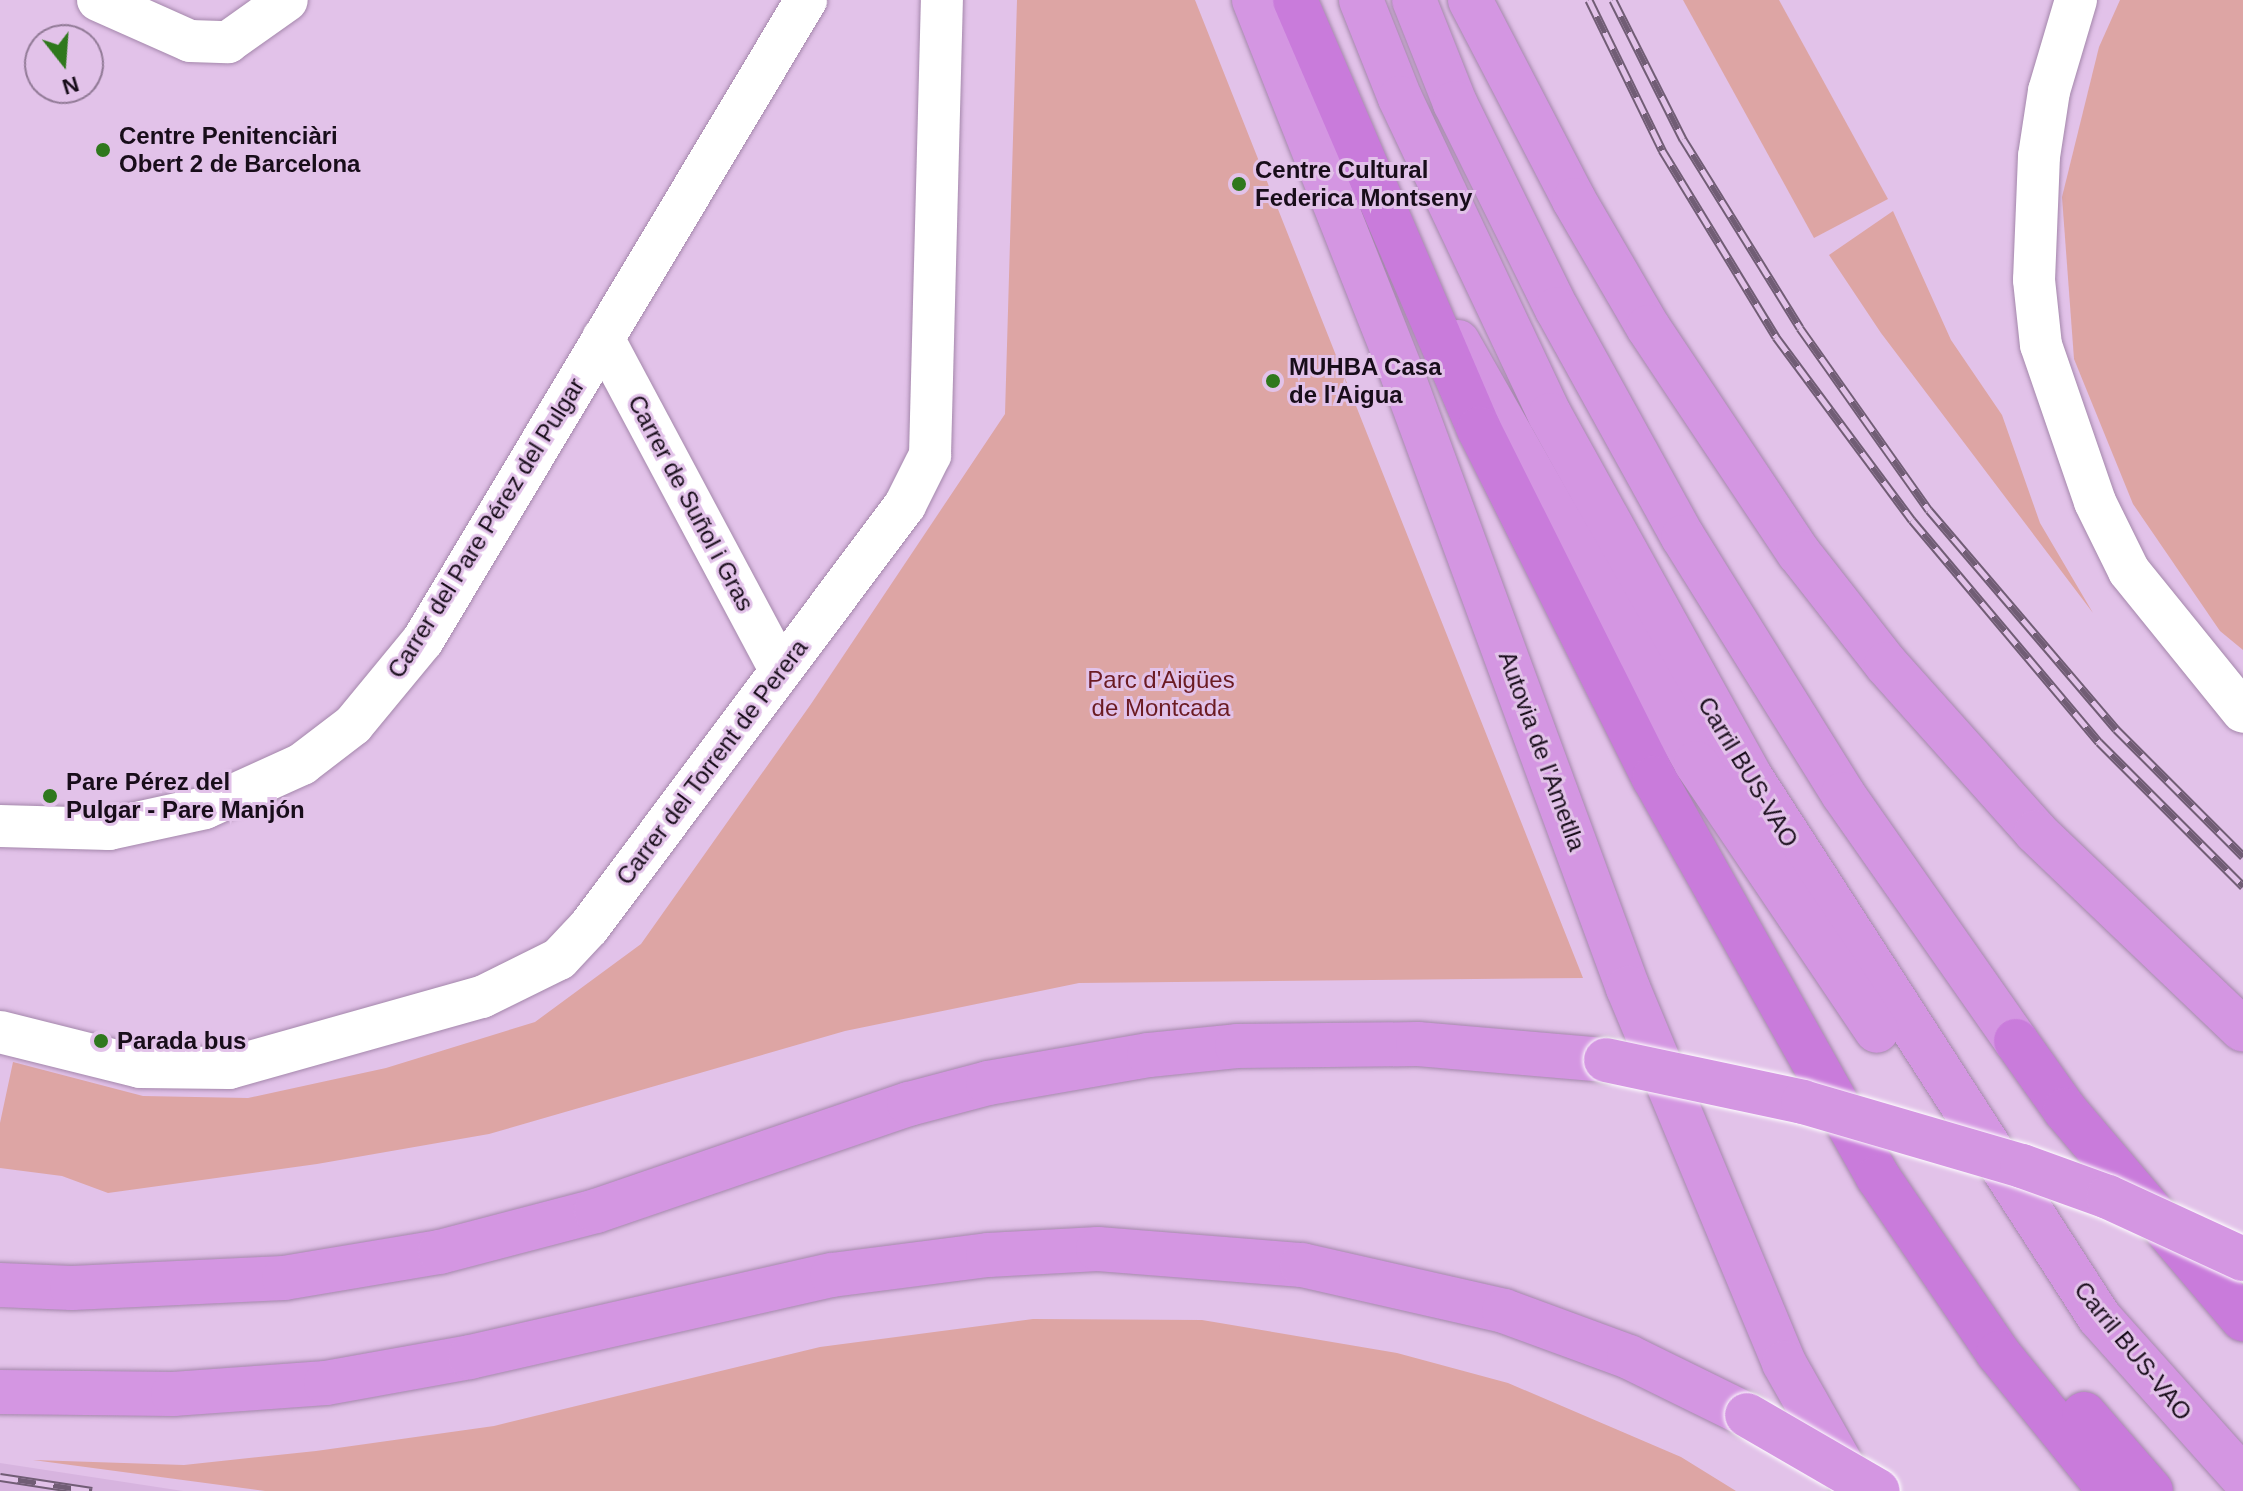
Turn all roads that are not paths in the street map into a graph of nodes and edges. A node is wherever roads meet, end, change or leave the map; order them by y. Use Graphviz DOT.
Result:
graph roads {
  1 [pos="98,0"];
  2 [pos="287,0"];
  3 [pos="806,0"];
  4 [pos="942,0"];
  5 [pos="1254,0"];
  6 [pos="1295,0"];
  7 [pos="1361,0"];
  8 [pos="1414,0"];
  9 [pos="1470,0"];
  10 [pos="2076,0"];
  11 [pos="155,11"];
  12 [pos="1387,219"];
  13 [pos="603,338"];
  14 [pos="780,669"];
  15 [pos="2243,712"];
  16 [pos="0,826"];
  17 [pos="1789,1022"];
  18 [pos="2243,1030"];
  19 [pos="0,1032"];
  20 [pos="2243,1259"];
  21 [pos="0,1285"];
  22 [pos="2099,1317"];
  23 [pos="2243,1319"];
  24 [pos="0,1392"];
  25 [pos="2243,1478"];
  26 [pos="1856,1491"];
  27 [pos="1878,1491"];
  28 [pos="2110,1491"];
  29 [pos="2151,1491"];
  1 -- 11 [label="street"];
  2 -- 11 [label="street"];
  3 -- 13 [label="street, Carrer del Pare Pérez del Pulgar"];
  4 -- 14 [label="street, Carrer del Torrent de Perera"];
  5 -- 26 [label="highway, Autovia de l'Ametlla"];
  6 -- 12 [label="highway"];
  7 -- 22 [label="highway, Carril BUS-VAO"];
  8 -- 23 [label="highway"];
  9 -- 18 [label="highway"];
  10 -- 15 [label="street"];
  12 -- 17 [label="highway"];
  12 -- 22 [label="highway"];
  13 -- 14 [label="street, Carrer de Suñol i Gras"];
  13 -- 16 [label="street, Carrer del Pare Pérez del Pulgar"];
  14 -- 19 [label="street, Carrer del Torrent de Perera"];
  17 -- 28 [label="highway"];
  17 -- 29 [label="highway"];
  20 -- 21 [label="highway, bridge"];
  22 -- 25 [label="highway, Carril BUS-VAO"];
  24 -- 27 [label="highway, bridge"];
}
